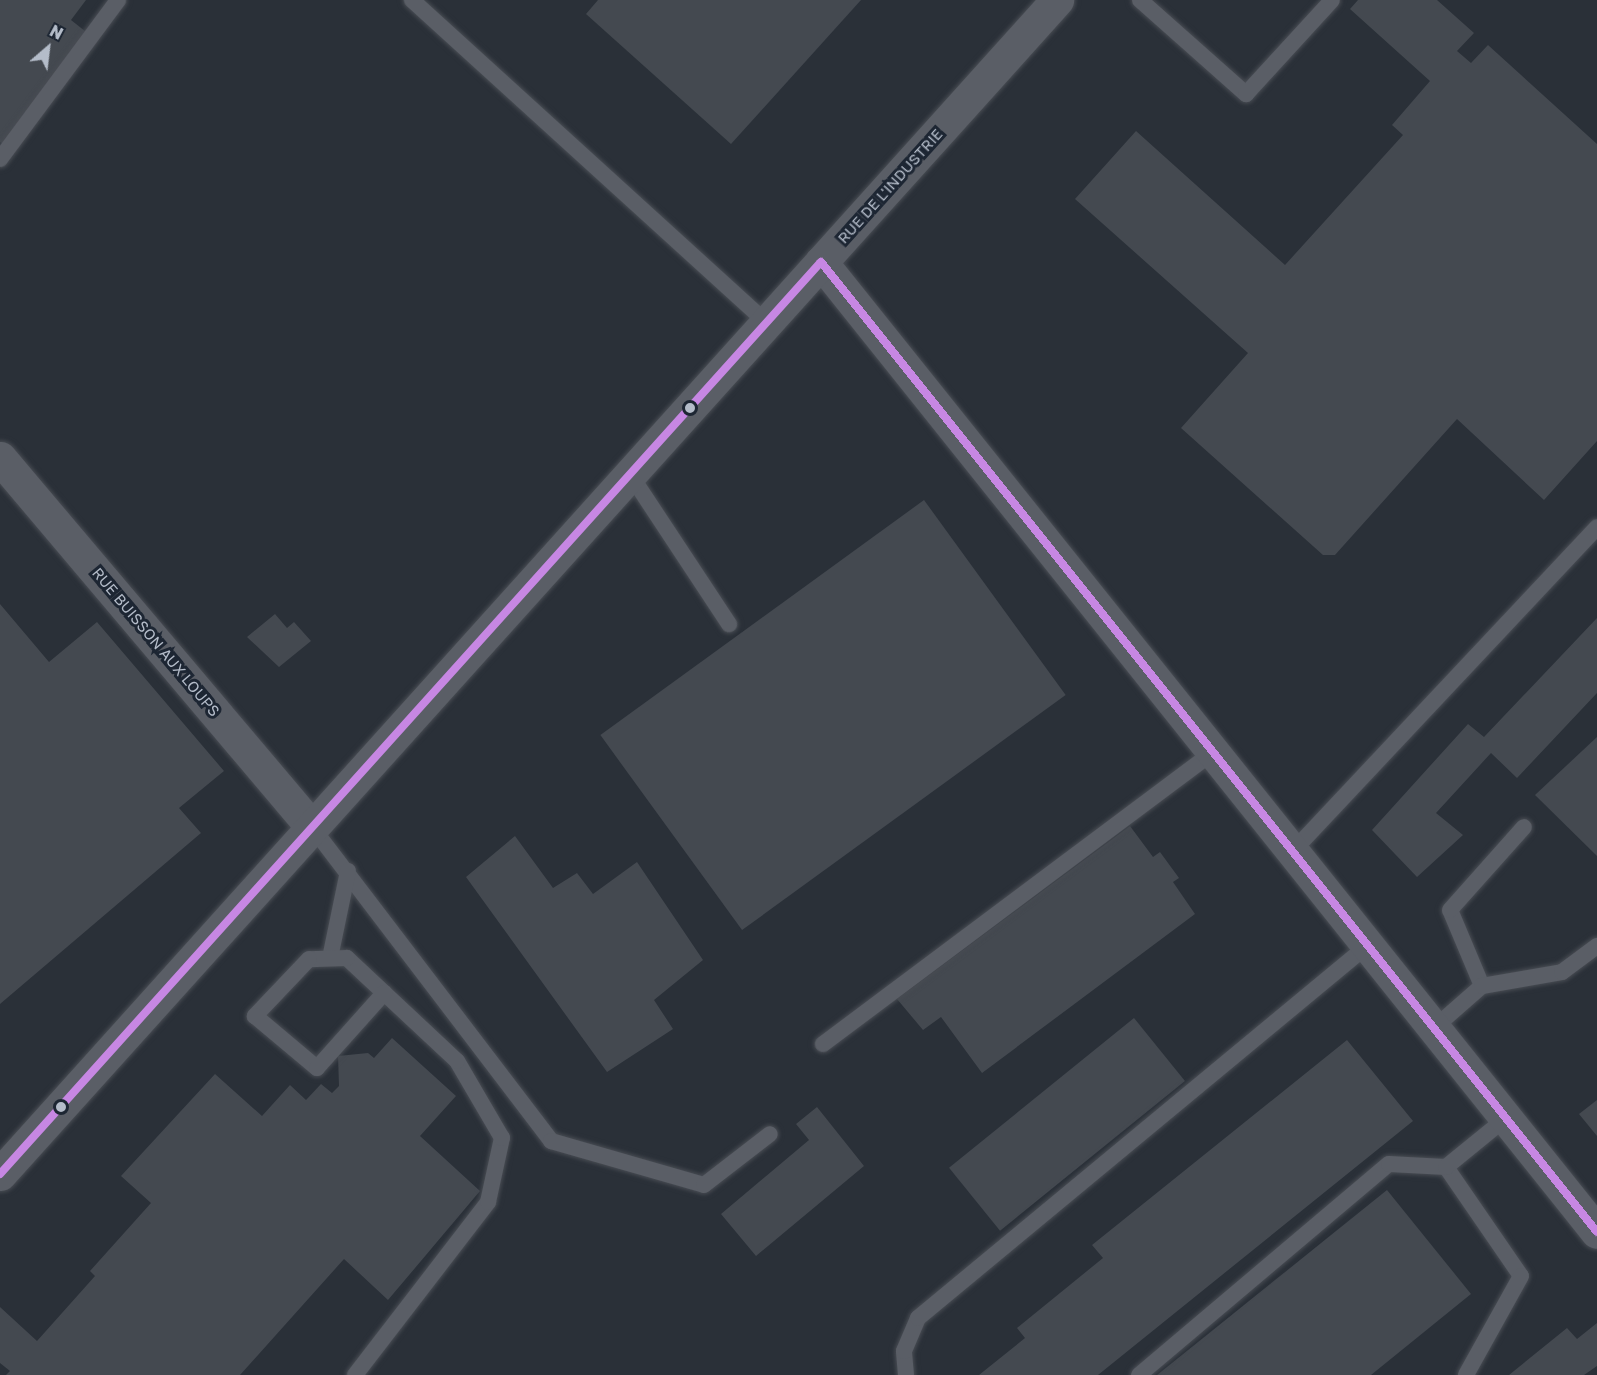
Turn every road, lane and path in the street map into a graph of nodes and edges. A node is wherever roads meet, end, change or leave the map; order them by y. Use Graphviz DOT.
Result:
graph roads {
  1 [pos="118,0"];
  2 [pos="412,0"];
  3 [pos="1057,0"];
  4 [pos="1140,0"];
  5 [pos="1332,0"];
  6 [pos="0,159"];
  7 [pos="821,262"];
  8 [pos="765,321"];
  9 [pos="0,458"];
  10 [pos="630,474"];
  11 [pos="1597,527"];
  12 [pos="729,624"];
  13 [pos="1213,752"];
  14 [pos="312,827"];
  15 [pos="1524,827"];
  16 [pos="1293,851"];
  17 [pos="348,871"];
  18 [pos="1368,945"];
  19 [pos="1597,946"];
  20 [pos="330,958"];
  21 [pos="1482,986"];
  22 [pos="384,993"];
  23 [pos="1434,1028"];
  24 [pos="823,1044"];
  25 [pos="1506,1118"];
  26 [pos="770,1134"];
  27 [pos="1446,1167"];
  28 [pos="0,1174"];
  29 [pos="1597,1232"];
  30 [pos="355,1375"];
  31 [pos="906,1375"];
  32 [pos="1139,1375"];
  33 [pos="1466,1375"];
  1 -- 6 [label="lane"];
  2 -- 8 [label="lane"];
  3 -- 7 [label="street, RUE DE L'INDUSTRIE"];
  4 -- 5 [label="lane"];
  7 -- 8 [label="street, RUE DE L'INDUSTRIE"];
  7 -- 13 [label="street"];
  8 -- 10 [label="street, RUE DE L'INDUSTRIE"];
  9 -- 14 [label="street, RUE BUISSON AUX LOUPS"];
  10 -- 12 [label="lane"];
  10 -- 14 [label="street, RUE DE L'INDUSTRIE"];
  11 -- 16 [label="lane"];
  13 -- 16 [label="street"];
  13 -- 24 [label="lane"];
  14 -- 17 [label="lane"];
  14 -- 28 [label="street, RUE DE L'INDUSTRIE"];
  15 -- 21 [label="lane"];
  16 -- 18 [label="street"];
  17 -- 20 [label="lane"];
  17 -- 26 [label="lane"];
  18 -- 23 [label="street"];
  18 -- 31 [label="lane"];
  19 -- 21 [label="lane"];
  20 -- 22 [label="lane"];
  20 -- 22 [label="lane"];
  21 -- 23 [label="lane"];
  22 -- 30 [label="lane"];
  23 -- 25 [label="street"];
  25 -- 27 [label="lane"];
  25 -- 29 [label="street"];
  27 -- 32 [label="lane"];
  27 -- 33 [label="lane"];
}
